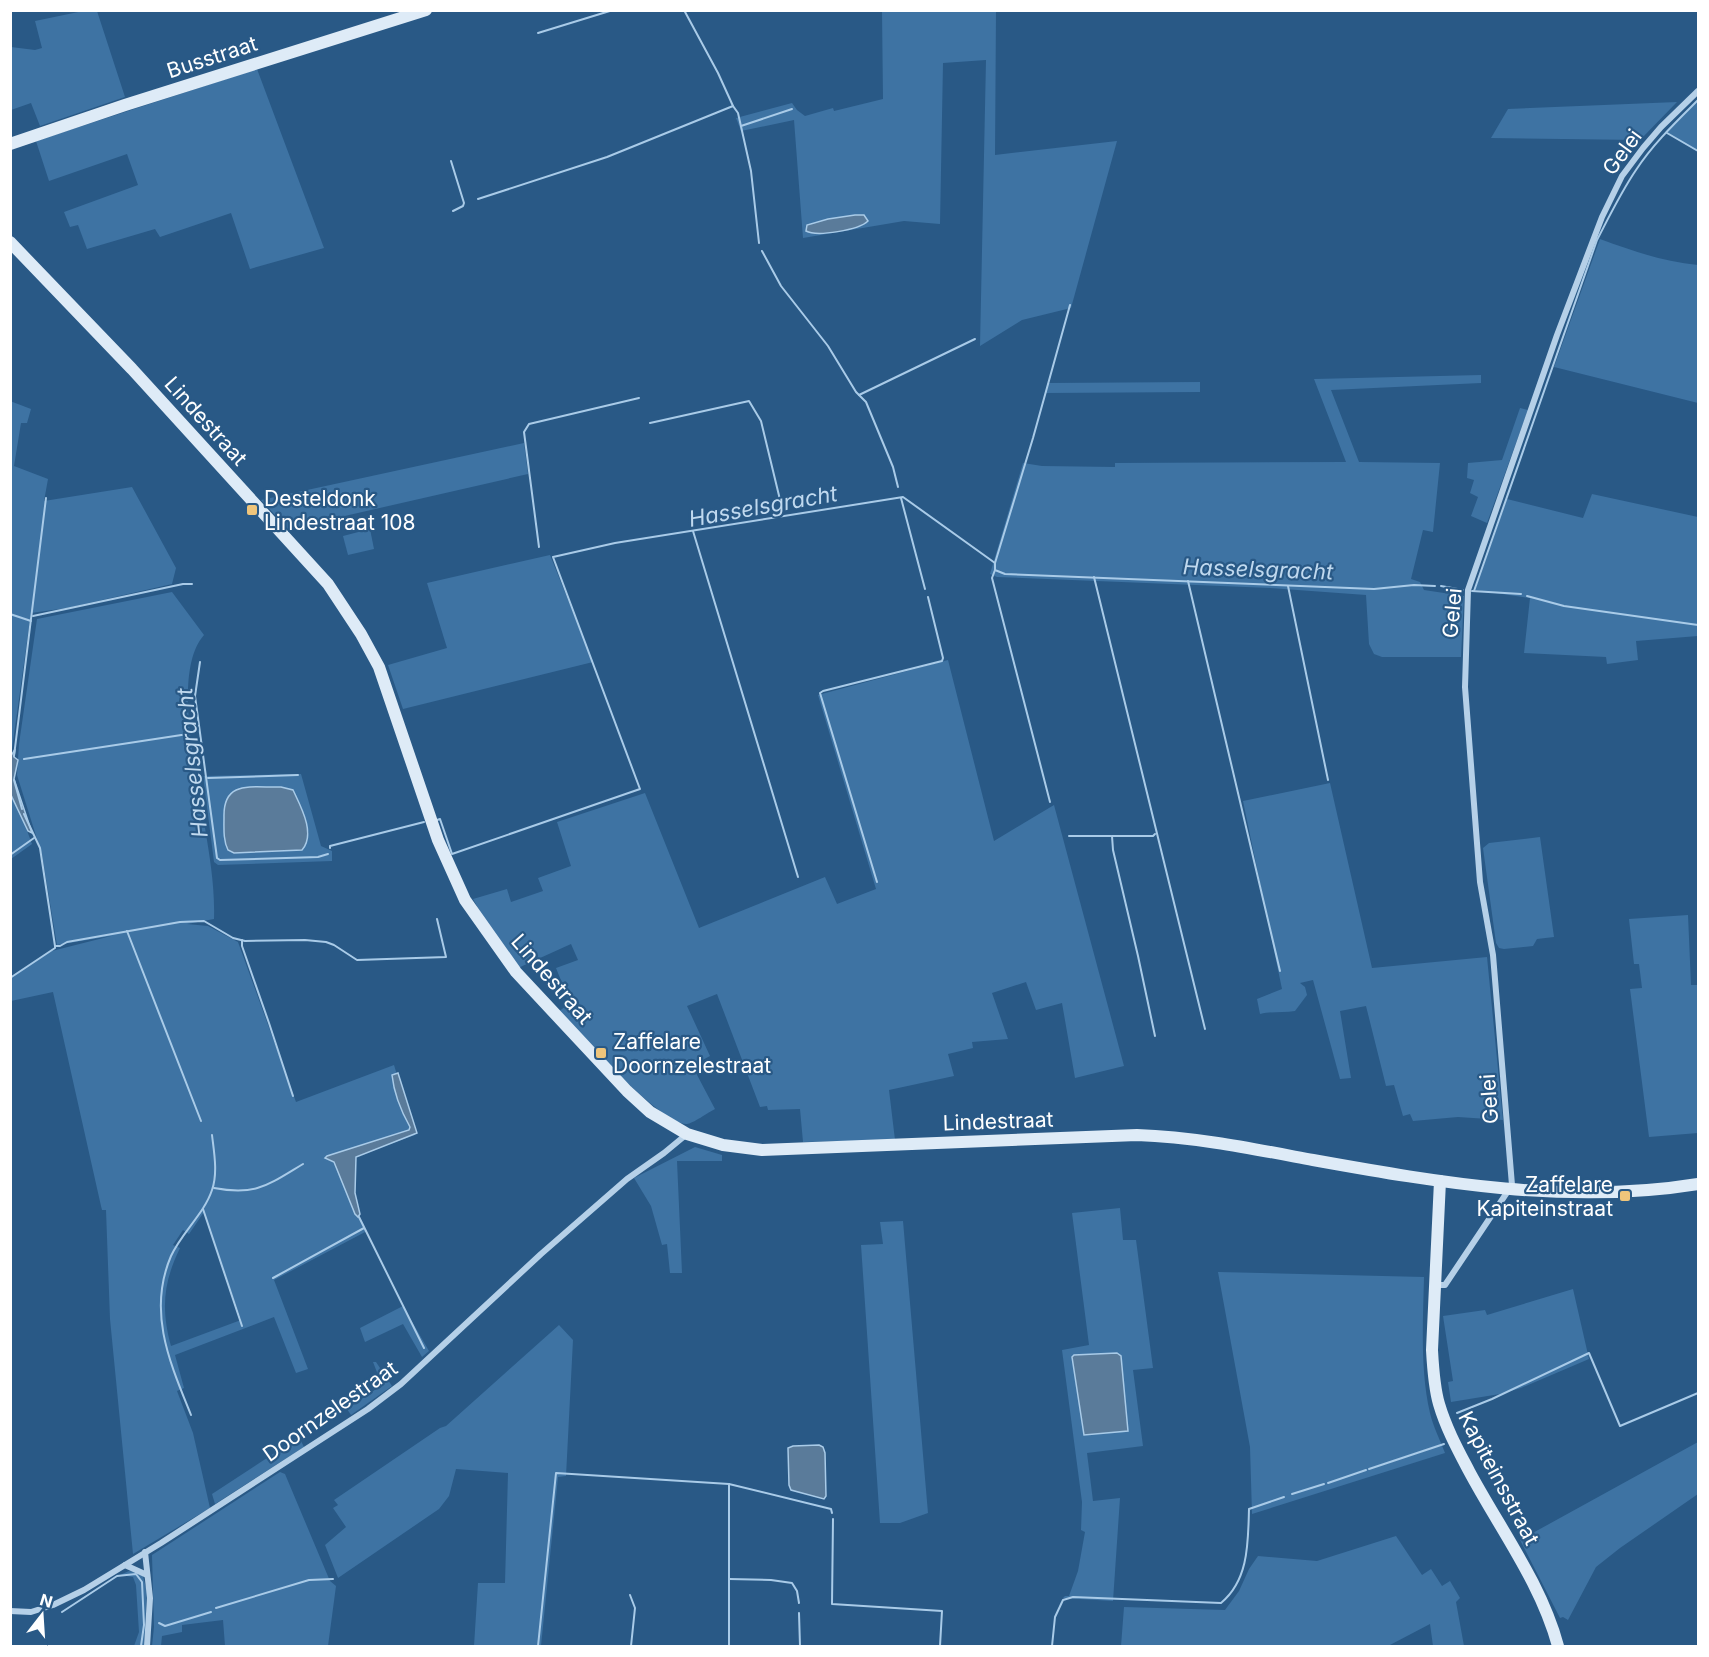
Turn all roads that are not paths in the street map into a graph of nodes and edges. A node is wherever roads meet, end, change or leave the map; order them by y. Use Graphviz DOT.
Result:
graph roads {
  1 [pos="426,10"];
  2 [pos="1698,92"];
  3 [pos="10,144"];
  4 [pos="10,242"];
  5 [pos="687,1134"];
  6 [pos="1440,1181"];
  7 [pos="1698,1184"];
  8 [pos="1508,1190"];
  9 [pos="1434,1285"];
  10 [pos="145,1552"];
  11 [pos="126,1565"];
  12 [pos="147,1575"];
  13 [pos="10,1611"];
  14 [pos="147,1647"];
  15 [pos="1557,1647"];
  1 -- 3 [label="street, Busstraat"];
  2 -- 8 [label="street, Gelei"];
  4 -- 5 [label="street, Lindestraat"];
  5 -- 6 [label="street, Lindestraat"];
  5 -- 10 [label="street, Doornzelestraat"];
  6 -- 8 [label="street, Lindestraat"];
  6 -- 9 [label="street, Kapiteinsstraat"];
  7 -- 8 [label="street, Lindestraat"];
  8 -- 9 [label="street"];
  9 -- 15 [label="street, Kapiteinsstraat"];
  10 -- 11 [label="street, Doornzelestraat"];
  10 -- 12 [label="street"];
  11 -- 12 [label="street"];
  11 -- 13 [label="street, Doornzelestraat"];
  12 -- 14 [label="street"];
}
